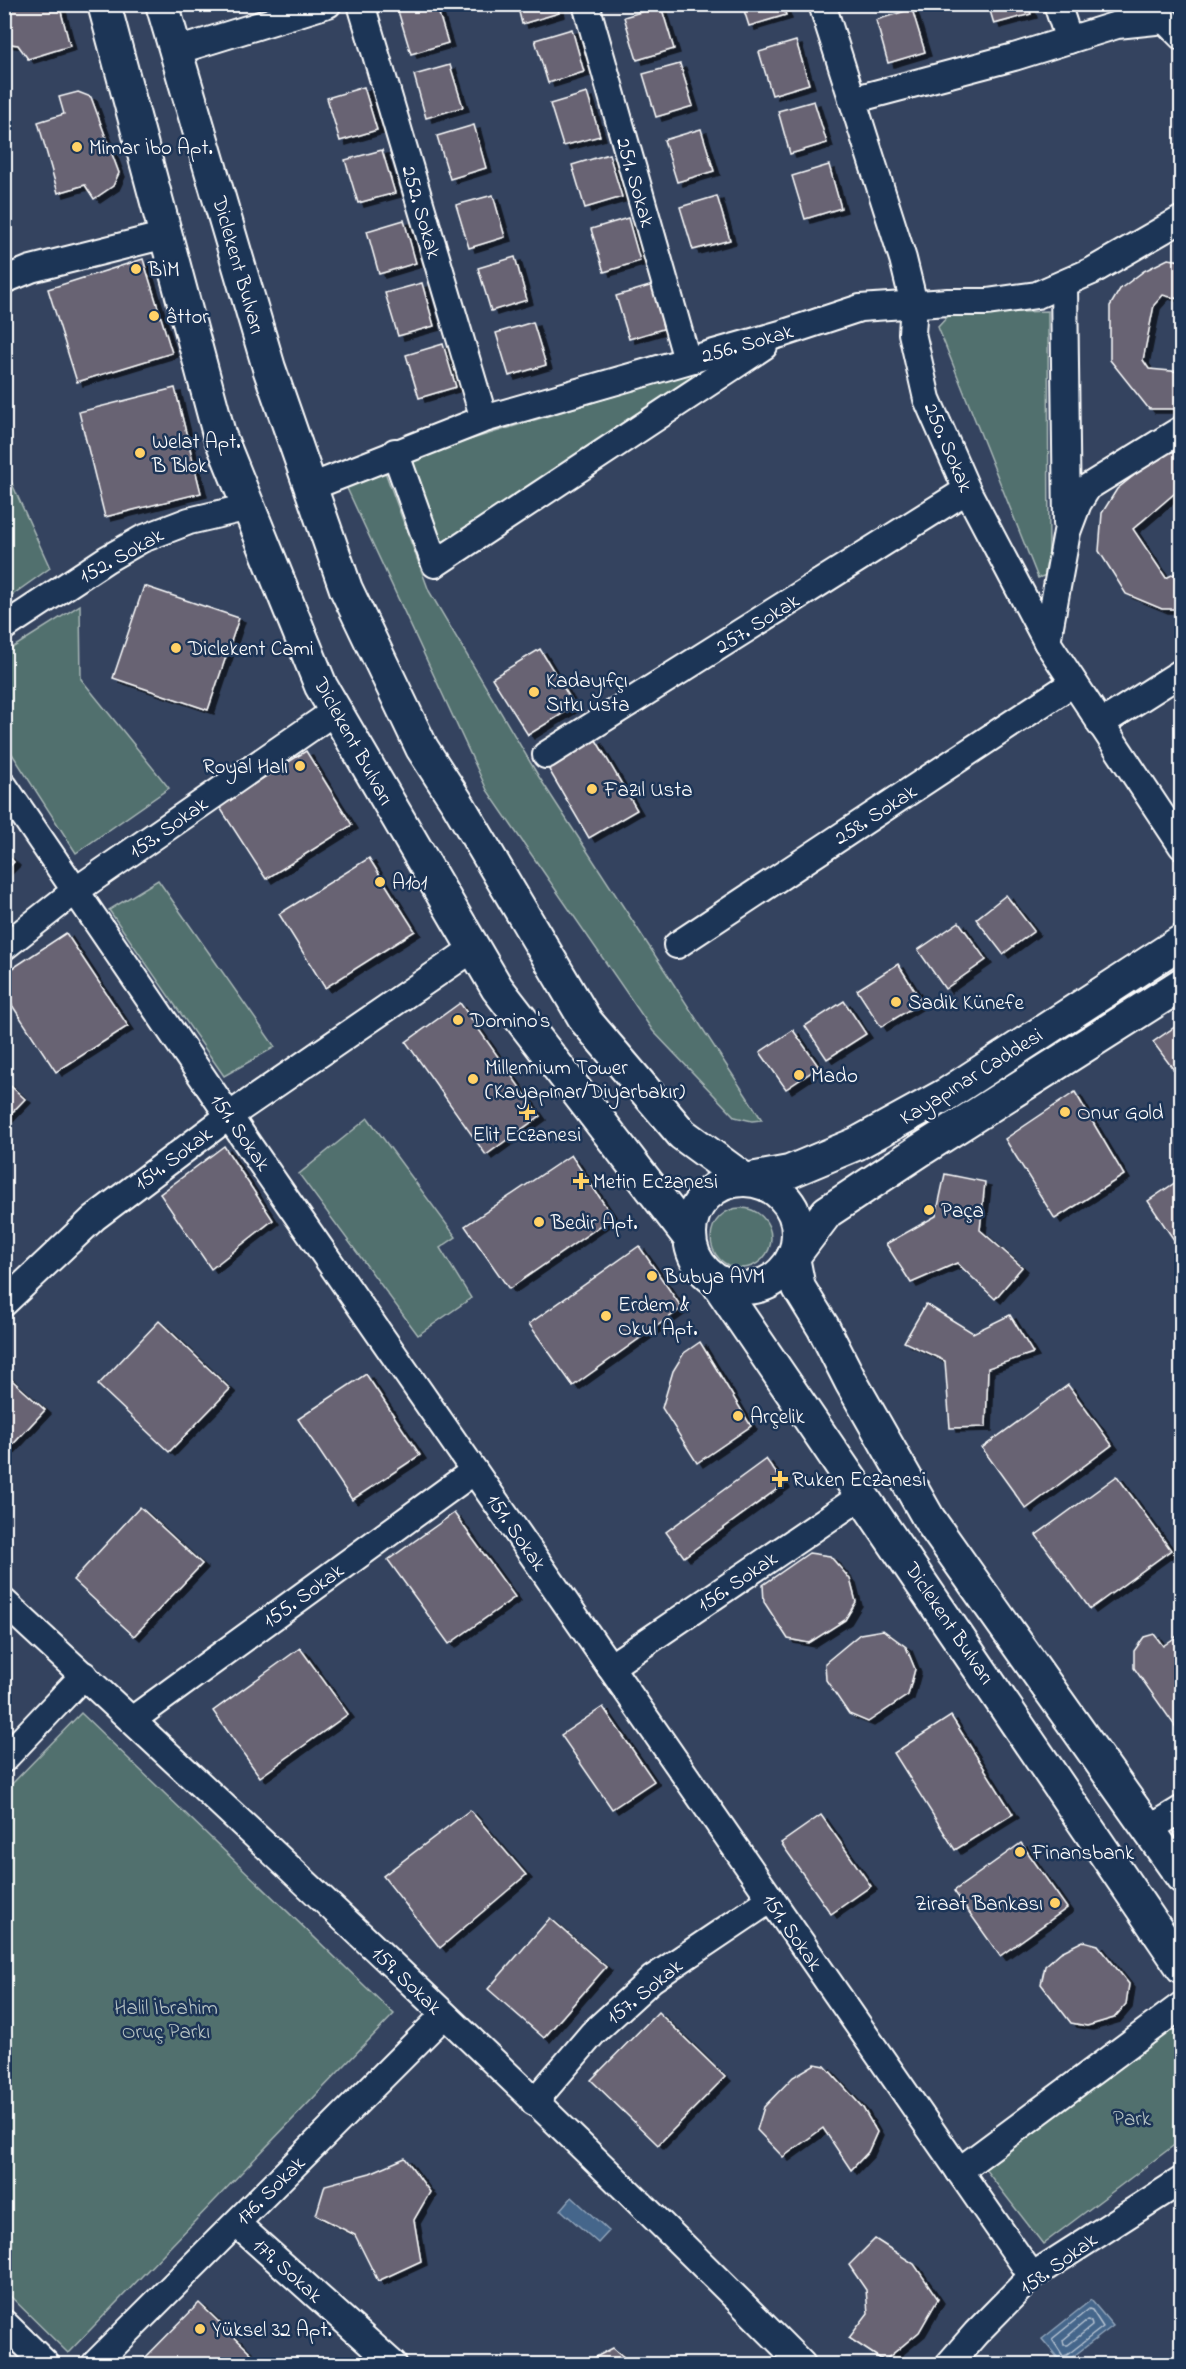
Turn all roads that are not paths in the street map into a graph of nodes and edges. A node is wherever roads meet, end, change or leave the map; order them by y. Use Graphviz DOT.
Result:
graph roads {
  1 [pos="104,4"];
  2 [pos="162,4"];
  3 [pos="328,4"];
  4 [pos="361,4"];
  5 [pos="586,4"];
  6 [pos="822,4"];
  7 [pos="1057,4"];
  8 [pos="1182,37"];
  9 [pos="1069,40"];
  10 [pos="176,51"];
  11 [pos="852,100"];
  12 [pos="1182,219"];
  13 [pos="166,235"];
  14 [pos="4,280"];
  15 [pos="1064,284"];
  16 [pos="914,304"];
  17 [pos="784,333"];
  18 [pos="687,360"];
  19 [pos="484,419"];
  20 [pos="1182,429"];
  21 [pos="395,452"];
  22 [pos="311,487"];
  23 [pos="967,490"];
  24 [pos="249,507"];
  25 [pos="1067,532"];
  26 [pos="4,627"];
  27 [pos="1047,642"];
  28 [pos="1182,672"];
  29 [pos="1073,683"];
  30 [pos="335,711"];
  31 [pos="1101,724"];
  32 [pos="546,755"];
  33 [pos="4,786"];
  34 [pos="1182,846"];
  35 [pos="75,891"];
  36 [pos="1182,941"];
  37 [pos="677,945"];
  38 [pos="4,946"];
  39 [pos="474,948"];
  40 [pos="1182,984"];
  41 [pos="229,1116"];
  42 [pos="745,1180"];
  43 [pos="689,1237"];
  44 [pos="793,1257"];
  45 [pos="716,1281"];
  46 [pos="4,1303"];
  47 [pos="474,1471"];
  48 [pos="863,1495"];
  49 [pos="4,1602"];
  50 [pos="610,1667"];
  51 [pos="84,1675"];
  52 [pos="132,1720"];
  53 [pos="4,1759"];
  54 [pos="1182,1809"];
  55 [pos="1148,1830"];
  56 [pos="1182,1877"];
  57 [pos="771,1899"];
  58 [pos="1182,1967"];
  59 [pos="1182,2005"];
  60 [pos="444,2015"];
  61 [pos="534,2102"];
  62 [pos="958,2170"];
  63 [pos="1182,2180"];
  64 [pos="237,2224"];
  65 [pos="1032,2276"];
  66 [pos="4,2323"];
  67 [pos="46,2364"];
  68 [pos="95,2364"];
  69 [pos="393,2364"];
  70 [pos="802,2364"];
  71 [pos="949,2364"];
  1 -- 13 [label="main road, Diclekent Bulvarı"];
  2 -- 10 [label="main road, Diclekent Bulvarı"];
  3 -- 10 [label="street"];
  4 -- 19 [label="street, 252. Sokak"];
  5 -- 18 [label="street, 251. Sokak"];
  6 -- 11 [label="street, 250. Sokak"];
  7 -- 9 [label="street"];
  8 -- 9 [label="street"];
  9 -- 11 [label="street"];
  10 -- 22 [label="main road, Diclekent Bulvarı"];
  11 -- 16 [label="street, 250. Sokak"];
  12 -- 15 [label="street, 256. Sokak"];
  13 -- 14 [label="street"];
  13 -- 24 [label="main road, Diclekent Bulvarı"];
  15 -- 16 [label="street, 256. Sokak"];
  15 -- 25 [label="street"];
  16 -- 17 [label="street, 256. Sokak"];
  16 -- 23 [label="street, 250. Sokak"];
  17 -- 18 [label="street, 256. Sokak"];
  17 -- 21 [label="street"];
  18 -- 19 [label="street, 256. Sokak"];
  19 -- 21 [label="street, 256. Sokak"];
  20 -- 25 [label="street"];
  21 -- 22 [label="street, 256. Sokak"];
  22 -- 42 [label="main road, Diclekent Bulvarı"];
  23 -- 27 [label="street, 250. Sokak"];
  23 -- 32 [label="street, 257. Sokak"];
  24 -- 26 [label="street, 152. Sokak"];
  24 -- 30 [label="main road, Diclekent Bulvarı"];
  25 -- 27 [label="street"];
  27 -- 29 [label="street, 250. Sokak"];
  28 -- 31 [label="street"];
  29 -- 31 [label="street, 250. Sokak"];
  29 -- 37 [label="street, 258. Sokak"];
  30 -- 35 [label="street, 153. Sokak"];
  30 -- 39 [label="main road, Diclekent Bulvarı"];
  31 -- 34 [label="street, 250. Sokak"];
  33 -- 35 [label="street, 151. Sokak"];
  35 -- 38 [label="street, 153. Sokak"];
  35 -- 41 [label="street, 151. Sokak"];
  36 -- 42 [label="main road, Kayapınar Caddesi"];
  39 -- 41 [label="street, 154. Sokak"];
  39 -- 43 [label="main road, Diclekent Bulvarı"];
  40 -- 44 [label="main road, Kayapınar Caddesi"];
  41 -- 46 [label="street, 154. Sokak"];
  41 -- 47 [label="street, 151. Sokak"];
  42 -- 43 [label="main road"];
  42 -- 44 [label="main road"];
  43 -- 45 [label="main road"];
  44 -- 45 [label="main road"];
  44 -- 55 [label="main road, Diclekent Bulvarı"];
  45 -- 48 [label="main road, Diclekent Bulvarı"];
  47 -- 50 [label="street, 151. Sokak"];
  47 -- 52 [label="street, 155. Sokak"];
  48 -- 50 [label="street, 156. Sokak"];
  48 -- 58 [label="main road, Diclekent Bulvarı"];
  49 -- 51 [label="street, 159. Sokak"];
  50 -- 57 [label="street, 151. Sokak"];
  51 -- 52 [label="street, 159. Sokak"];
  51 -- 53 [label="street"];
  52 -- 60 [label="street, 159. Sokak"];
  54 -- 55 [label="street"];
  55 -- 56 [label="main road, Diclekent Bulvarı"];
  57 -- 61 [label="street, 157. Sokak"];
  57 -- 62 [label="street, 151. Sokak"];
  59 -- 62 [label="street"];
  60 -- 61 [label="street, 159. Sokak"];
  60 -- 64 [label="street, 176. Sokak"];
  61 -- 70 [label="street, 159. Sokak"];
  62 -- 65 [label="street, 151. Sokak"];
  63 -- 65 [label="street, 158. Sokak"];
  64 -- 68 [label="street, 176. Sokak"];
  64 -- 69 [label="street, 179. Sokak"];
  65 -- 71 [label="street, 158. Sokak"];
  66 -- 67 [label="street"];
}
